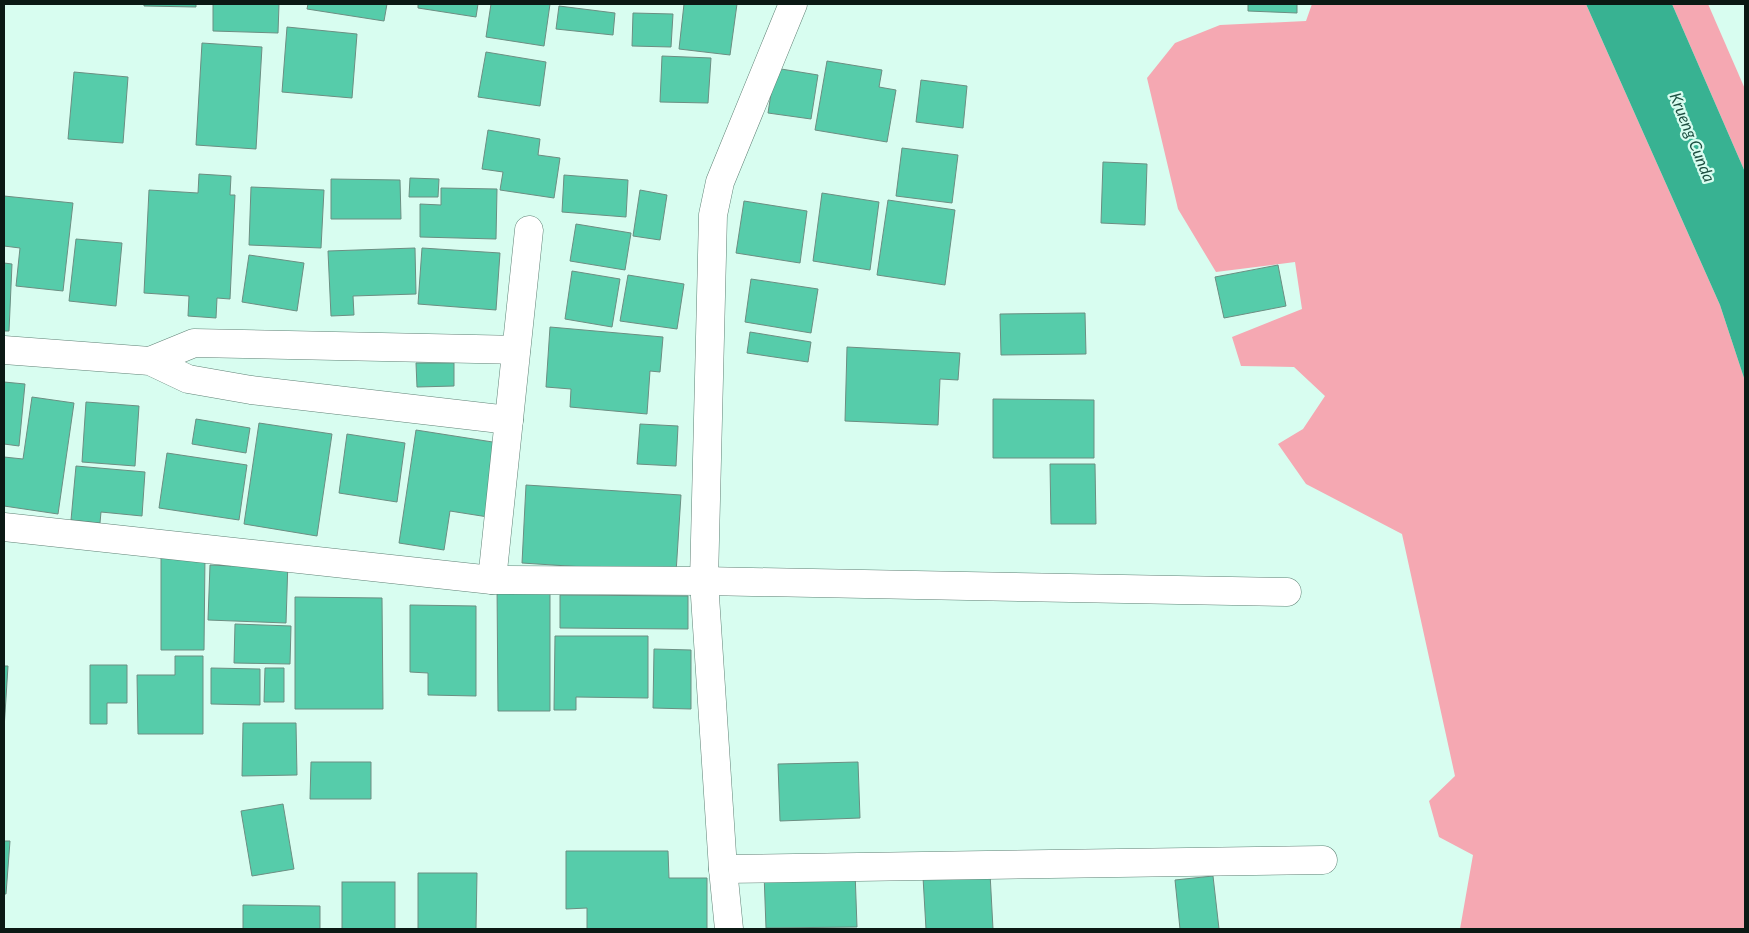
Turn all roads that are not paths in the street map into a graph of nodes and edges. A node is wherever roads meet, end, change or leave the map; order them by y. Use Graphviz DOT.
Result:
graph roads {
  1 [pos="793,4"];
  2 [pos="529,230"];
  3 [pos="4,350"];
  4 [pos="516,350"];
  5 [pos="150,360"];
  6 [pos="509,420"];
  7 [pos="4,527"];
  8 [pos="492,580"];
  9 [pos="704,581"];
  10 [pos="1287,592"];
  11 [pos="1323,860"];
  12 [pos="723,869"];
  13 [pos="729,929"];
  1 -- 9 [label="street"];
  2 -- 4 [label="street"];
  3 -- 5 [label="street"];
  4 -- 5 [label="street"];
  4 -- 6 [label="street"];
  5 -- 6 [label="street"];
  6 -- 8 [label="street"];
  7 -- 8 [label="street"];
  8 -- 9 [label="street"];
  9 -- 10 [label="street"];
  9 -- 12 [label="street"];
  11 -- 12 [label="street"];
  12 -- 13 [label="street"];
}
